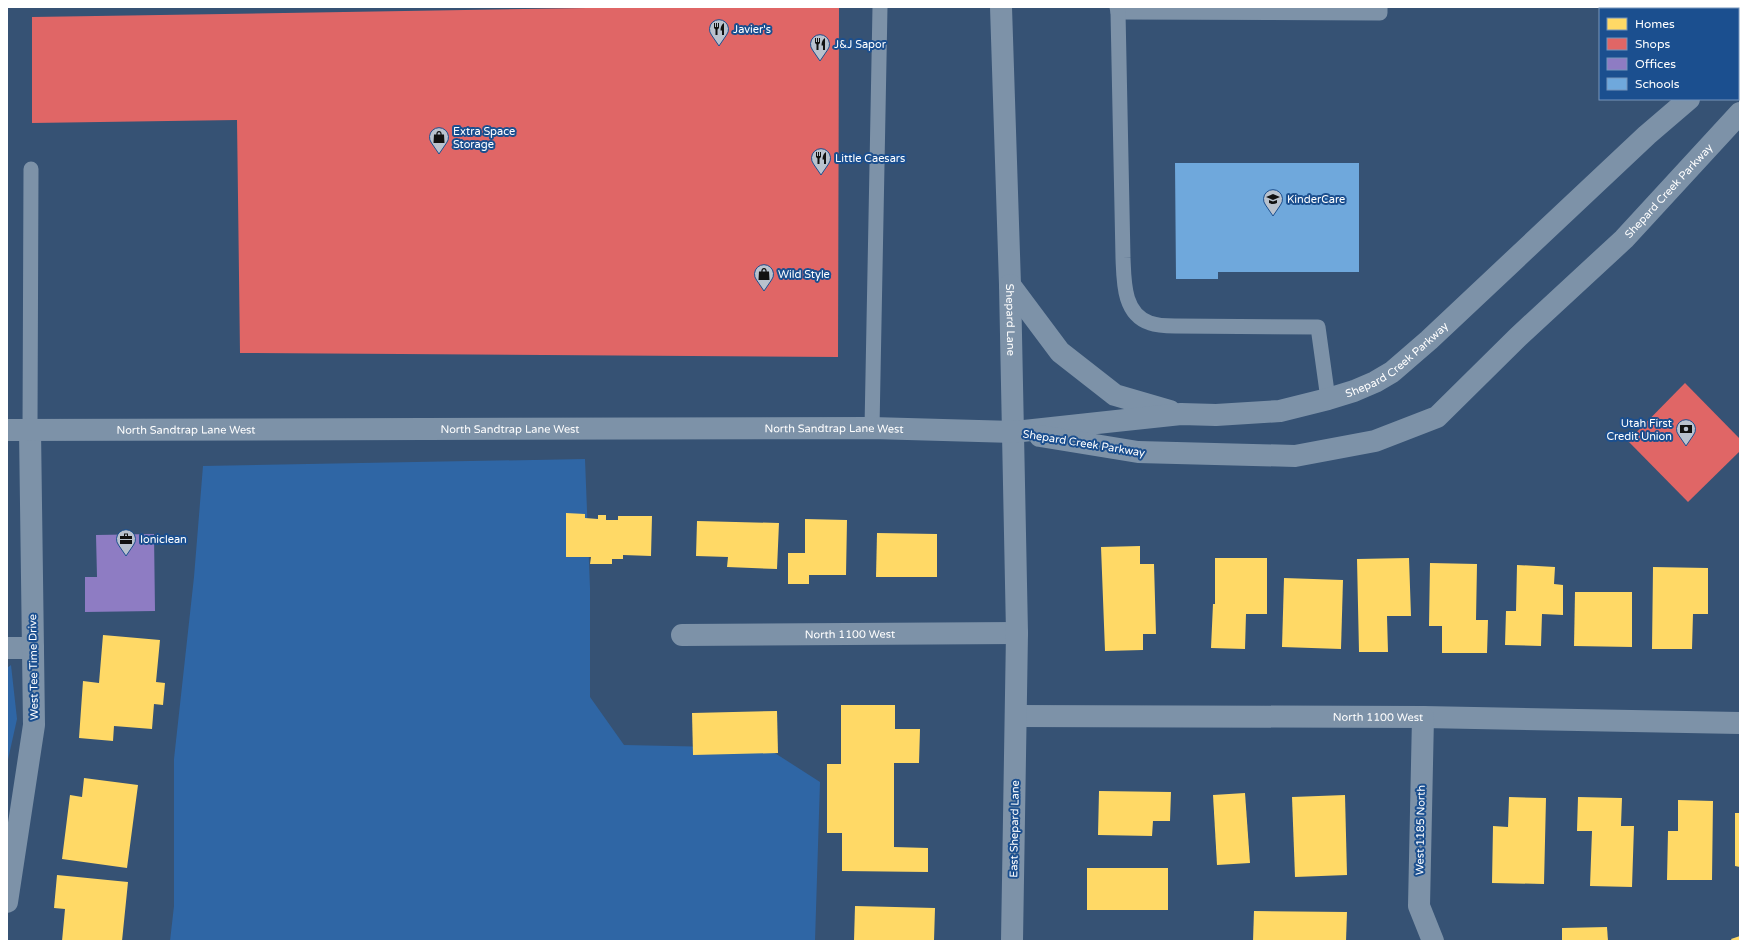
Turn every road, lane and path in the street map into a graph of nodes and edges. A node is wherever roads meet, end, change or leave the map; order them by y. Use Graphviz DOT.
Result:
graph roads {
  1 [pos="880,7"];
  2 [pos="1001,7"];
  3 [pos="1380,7"];
  4 [pos="1118,9"];
  5 [pos="1290,10"];
  6 [pos="1688,100"];
  7 [pos="1740,113"];
  8 [pos="31,169"];
  9 [pos="1010,285"];
  10 [pos="1328,399"];
  11 [pos="1181,414"];
  12 [pos="872,428"];
  13 [pos="7,430"];
  14 [pos="30,430"];
  15 [pos="1014,432"];
  16 [pos="1017,633"];
  17 [pos="682,635"];
  18 [pos="7,648"];
  19 [pos="33,648"];
  20 [pos="1016,716"];
  21 [pos="1423,717"];
  22 [pos="1740,723"];
  23 [pos="7,902"];
  24 [pos="1012,941"];
  25 [pos="1433,941"];
  1 -- 12 [label="lane"];
  2 -- 9 [label="street, Shepard Lane"];
  3 -- 5 [label="lane"];
  4 -- 5 [label="lane"];
  4 -- 10 [label="lane"];
  6 -- 10 [label="street, Shepard Creek Parkway"];
  7 -- 15 [label="street, Shepard Creek Parkway"];
  8 -- 14 [label="lane"];
  9 -- 11 [label="street"];
  9 -- 15 [label="street, Shepard Lane"];
  10 -- 11 [label="street, Shepard Creek Parkway"];
  11 -- 15 [label="street, Shepard Creek Parkway"];
  12 -- 14 [label="street, North Sandtrap Lane West"];
  12 -- 15 [label="street, North Sandtrap Lane West"];
  13 -- 14 [label="street, North Sandtrap Lane West"];
  14 -- 19 [label="street, West Tee Time Drive"];
  15 -- 16 [label="street, Shepard Lane"];
  16 -- 17 [label="street, North 1100 West"];
  16 -- 20 [label="street, East Shepard Lane"];
  18 -- 19 [label="street"];
  19 -- 23 [label="street, West Tee Time Drive"];
  20 -- 21 [label="street, North 1100 West"];
  20 -- 24 [label="street, East Shepard Lane"];
  21 -- 22 [label="street, North 1100 West"];
  21 -- 25 [label="street, West 1185 North"];
}
